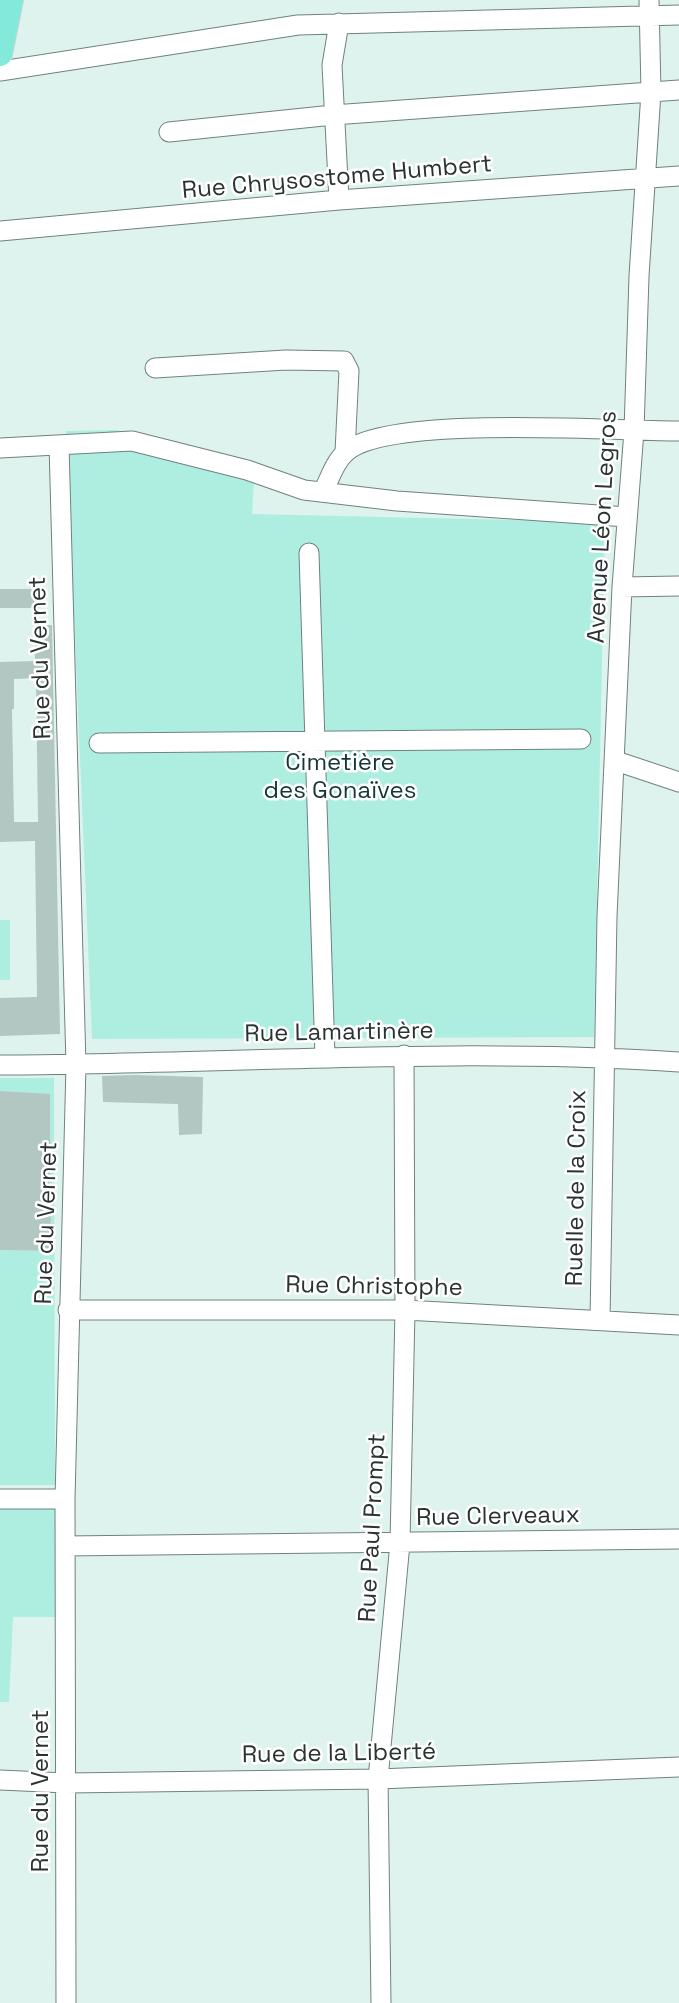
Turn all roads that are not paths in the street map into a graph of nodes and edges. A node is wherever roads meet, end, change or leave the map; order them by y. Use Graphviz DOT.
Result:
graph roads {
  1 [pos="11,0"];
  2 [pos="649,8"];
  3 [pos="679,15"];
  4 [pos="339,23"];
  5 [pos="0,52"];
  6 [pos="0,71"];
  7 [pos="679,90"];
  8 [pos="651,92"];
  9 [pos="333,115"];
  10 [pos="169,132"];
  11 [pos="679,176"];
  12 [pos="645,179"];
  13 [pos="339,200"];
  14 [pos="0,231"];
  15 [pos="155,368"];
  16 [pos="634,431"];
  17 [pos="679,431"];
  18 [pos="60,445"];
  19 [pos="0,448"];
  20 [pos="345,452"];
  21 [pos="323,492"];
  22 [pos="627,517"];
  23 [pos="309,553"];
  24 [pos="679,586"];
  25 [pos="622,587"];
  26 [pos="580,739"];
  27 [pos="99,743"];
  28 [pos="315,743"];
  29 [pos="617,761"];
  30 [pos="679,782"];
  31 [pos="404,1055"];
  32 [pos="325,1057"];
  33 [pos="603,1057"];
  34 [pos="679,1062"];
  35 [pos="0,1065"];
  36 [pos="76,1065"];
  37 [pos="68,1310"];
  38 [pos="405,1310"];
  39 [pos="600,1320"];
  40 [pos="679,1325"];
  41 [pos="0,1499"];
  42 [pos="65,1499"];
  43 [pos="679,1539"];
  44 [pos="400,1543"];
  45 [pos="65,1546"];
  46 [pos="679,1768"];
  47 [pos="378,1779"];
  48 [pos="0,1780"];
  49 [pos="66,1783"];
  50 [pos="66,2003"];
  51 [pos="381,2003"];
  1 -- 5 [label="main road"];
  2 -- 3 [label="street"];
  2 -- 4 [label="street"];
  2 -- 8 [label="street, Avenue Léon Legros"];
  4 -- 6 [label="street"];
  4 -- 9 [label="street"];
  7 -- 8 [label="street"];
  8 -- 9 [label="street"];
  8 -- 12 [label="street, Avenue Léon Legros"];
  9 -- 10 [label="street"];
  9 -- 13 [label="street"];
  11 -- 12 [label="street, Rue Chrysostome Humbert"];
  12 -- 13 [label="street, Rue Chrysostome Humbert"];
  12 -- 16 [label="street, Avenue Léon Legros"];
  13 -- 14 [label="street, Rue Chrysostome Humbert"];
  15 -- 20 [label="street"];
  16 -- 17 [label="street"];
  16 -- 20 [label="street"];
  16 -- 22 [label="street, Avenue Léon Legros"];
  18 -- 19 [label="street"];
  18 -- 21 [label="street"];
  18 -- 36 [label="street, Rue du Vernet"];
  20 -- 21 [label="street"];
  21 -- 22 [label="street"];
  22 -- 25 [label="street, Avenue Léon Legros"];
  23 -- 28 [label="street"];
  24 -- 25 [label="street"];
  25 -- 29 [label="street, Avenue Léon Legros"];
  26 -- 28 [label="street"];
  27 -- 28 [label="street"];
  28 -- 32 [label="street"];
  29 -- 30 [label="street"];
  29 -- 33 [label="street, Avenue Léon Legros"];
  31 -- 32 [label="street, Rue Lamartinère"];
  31 -- 33 [label="street, Rue Lamartinère"];
  31 -- 38 [label="street, Rue Paul Prompt"];
  32 -- 36 [label="street, Rue Lamartinère"];
  33 -- 34 [label="street, Rue Lamartinère"];
  33 -- 39 [label="street, Ruelle de la Croix"];
  35 -- 36 [label="street, Rue Lamartinère"];
  36 -- 37 [label="street, Rue du Vernet"];
  37 -- 38 [label="street, Rue Christophe"];
  37 -- 42 [label="street, Rue du Vernet"];
  38 -- 39 [label="street, Rue Christophe"];
  38 -- 44 [label="street, Rue Paul Prompt"];
  39 -- 40 [label="street, Rue Christophe"];
  41 -- 42 [label="street"];
  42 -- 45 [label="street, Rue du Vernet"];
  43 -- 44 [label="street, Rue Clerveaux"];
  44 -- 45 [label="street, Rue Clerveaux"];
  44 -- 47 [label="street, Rue Paul Prompt"];
  45 -- 49 [label="street, Rue du Vernet"];
  46 -- 47 [label="street, Rue de la Liberté"];
  47 -- 49 [label="street, Rue de la Liberté"];
  47 -- 51 [label="street, Rue Paul Prompt"];
  48 -- 49 [label="street, Rue de la Liberté"];
  49 -- 50 [label="street, Rue du Vernet"];
}
